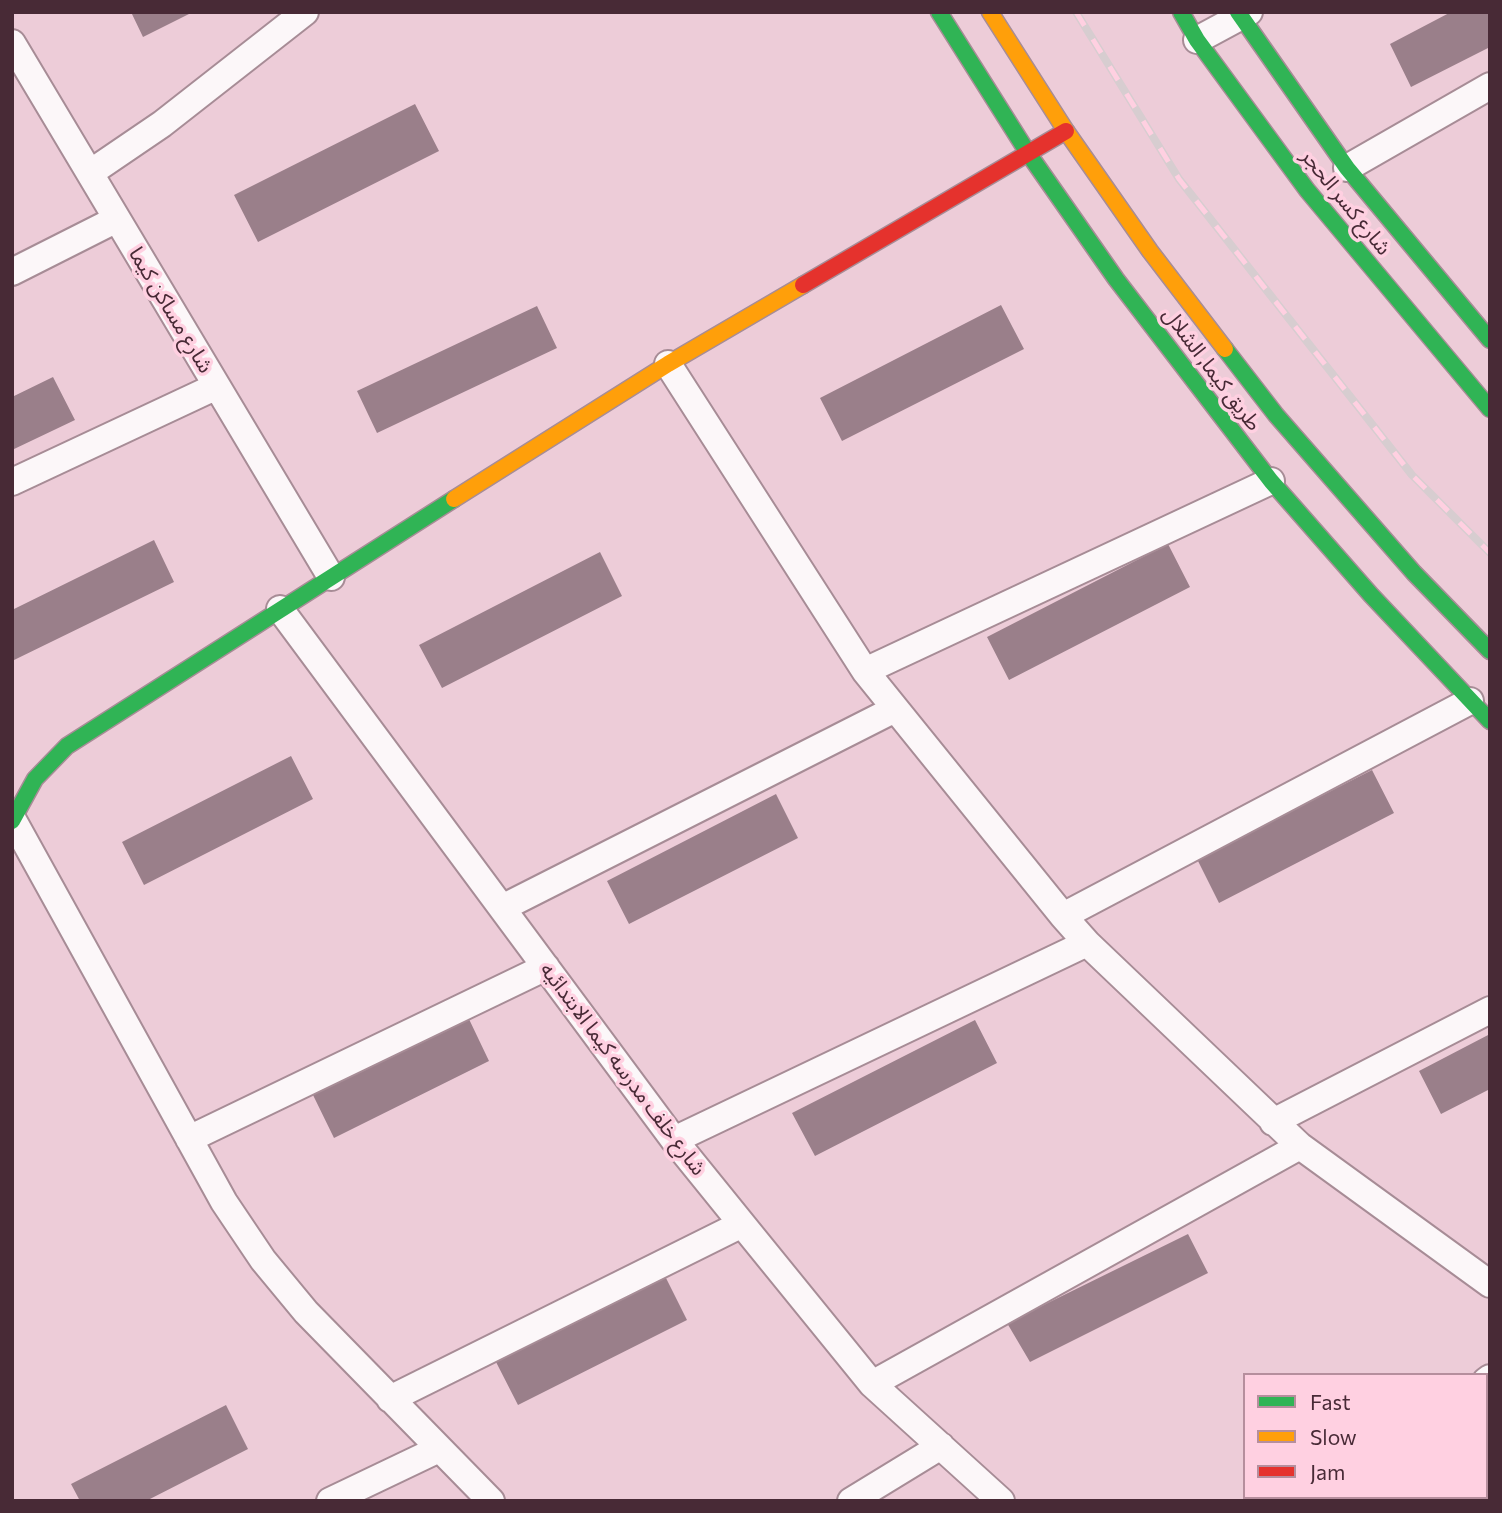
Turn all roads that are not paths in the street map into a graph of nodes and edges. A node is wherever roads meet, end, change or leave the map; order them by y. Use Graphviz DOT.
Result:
graph roads {
  1 [pos="305,12"];
  2 [pos="939,12"];
  3 [pos="990,12"];
  4 [pos="1181,12"];
  5 [pos="1243,14"];
  6 [pos="1197,40"];
  7 [pos="12,43"];
  8 [pos="20,69"];
  9 [pos="1490,86"];
  10 [pos="1066,131"];
  11 [pos="1028,153"];
  12 [pos="1346,168"];
  13 [pos="90,173"];
  14 [pos="117,219"];
  15 [pos="12,272"];
  16 [pos="1490,340"];
  17 [pos="668,364"];
  18 [pos="217,386"];
  19 [pos="1490,409"];
  20 [pos="1271,481"];
  21 [pos="12,482"];
  22 [pos="331,577"];
  23 [pos="280,609"];
  24 [pos="1490,651"];
  25 [pos="865,671"];
  26 [pos="1470,701"];
  27 [pos="895,709"];
  28 [pos="1490,720"];
  29 [pos="12,820"];
  30 [pos="502,908"];
  31 [pos="1063,916"];
  32 [pos="1087,943"];
  33 [pos="546,967"];
  34 [pos="1490,1010"];
  35 [pos="1273,1122"];
  36 [pos="189,1139"];
  37 [pos="674,1140"];
  38 [pos="1300,1146"];
  39 [pos="742,1224"];
  40 [pos="1490,1284"];
  41 [pos="872,1384"];
  42 [pos="390,1399"];
  43 [pos="941,1446"];
  44 [pos="439,1449"];
  45 [pos="330,1501"];
  46 [pos="491,1501"];
  47 [pos="851,1501"];
  48 [pos="1001,1501"];
  1 -- 13 [label="street"];
  2 -- 11 [label="main road, طريق كيما, الشلال"];
  3 -- 10 [label="main road, طريق كيما, الشلال"];
  4 -- 6 [label="main road, شارع كسر الحجر"];
  5 -- 6 [label="street"];
  5 -- 12 [label="main road, شارع كسر الحجر"];
  6 -- 19 [label="main road, شارع كسر الحجر"];
  7 -- 8 [label="street, شارع مساكن كيما"];
  8 -- 13 [label="street, شارع مساكن كيما"];
  9 -- 12 [label="street"];
  10 -- 11 [label="main road"];
  10 -- 24 [label="main road, طريق كيما, الشلال"];
  11 -- 17 [label="main road"];
  11 -- 20 [label="main road, طريق كيما, الشلال"];
  12 -- 16 [label="main road, شارع كسر الحجر"];
  13 -- 14 [label="street, شارع مساكن كيما"];
  14 -- 15 [label="street"];
  14 -- 18 [label="street, شارع مساكن كيما"];
  17 -- 22 [label="main road"];
  17 -- 25 [label="street"];
  18 -- 21 [label="street"];
  18 -- 22 [label="street, شارع مساكن كيما"];
  20 -- 25 [label="street"];
  20 -- 26 [label="main road, طريق كيما, الشلال"];
  22 -- 23 [label="main road"];
  23 -- 29 [label="main road"];
  23 -- 30 [label="street, شارع خلف مدرسه كيما الابتدائيه"];
  25 -- 27 [label="street"];
  26 -- 28 [label="main road, طريق كيما, الشلال"];
  26 -- 31 [label="street"];
  27 -- 30 [label="street"];
  27 -- 31 [label="street"];
  29 -- 36 [label="street"];
  30 -- 33 [label="street, شارع خلف مدرسه كيما الابتدائيه"];
  31 -- 32 [label="street"];
  32 -- 35 [label="street"];
  32 -- 37 [label="street"];
  33 -- 36 [label="street"];
  33 -- 37 [label="street, شارع خلف مدرسه كيما الابتدائيه"];
  34 -- 35 [label="street"];
  35 -- 38 [label="street"];
  36 -- 42 [label="street"];
  37 -- 39 [label="street, شارع خلف مدرسه كيما الابتدائيه"];
  38 -- 40 [label="street"];
  38 -- 41 [label="street"];
  39 -- 41 [label="street, شارع خلف مدرسه كيما الابتدائيه"];
  39 -- 42 [label="street"];
  41 -- 43 [label="street, شارع خلف مدرسه كيما الابتدائيه"];
  42 -- 44 [label="street"];
  43 -- 47 [label="street"];
  43 -- 48 [label="street, شارع خلف مدرسه كيما الابتدائيه"];
  44 -- 45 [label="street"];
  44 -- 46 [label="street"];
}
